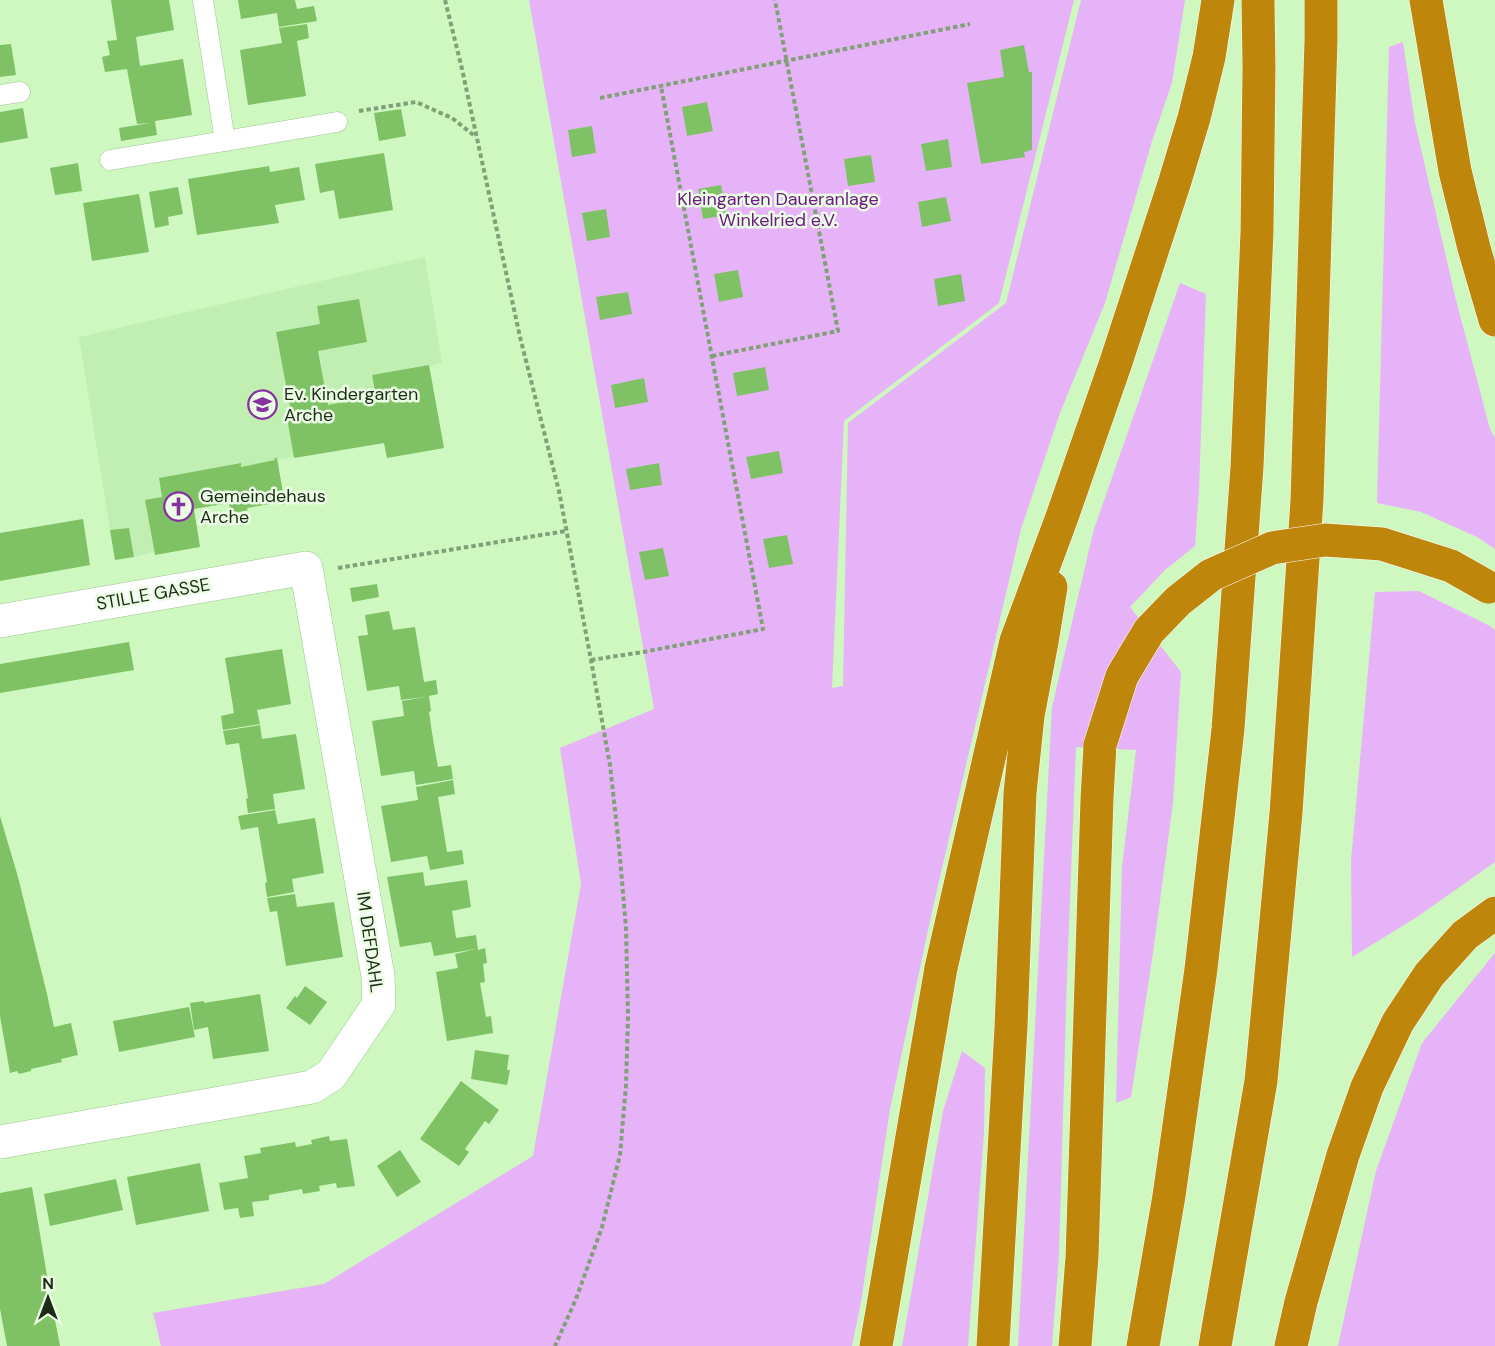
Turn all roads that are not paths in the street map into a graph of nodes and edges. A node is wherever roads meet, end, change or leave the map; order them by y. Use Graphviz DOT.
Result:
graph roads {
  1 [pos="203,0"];
  2 [pos="1218,0"];
  3 [pos="1258,0"];
  4 [pos="1321,0"];
  5 [pos="1426,0"];
  6 [pos="20,92"];
  7 [pos="0,95"];
  8 [pos="337,122"];
  9 [pos="225,141"];
  10 [pos="110,160"];
  11 [pos="1495,320"];
  12 [pos="1062,517"];
  13 [pos="306,568"];
  14 [pos="1492,590"];
  15 [pos="0,621"];
  16 [pos="1495,913"];
  17 [pos="2,1134"];
  18 [pos="1217,1343"];
  19 [pos="876,1346"];
  20 [pos="993,1346"];
  21 [pos="1075,1346"];
  22 [pos="1143,1346"];
  23 [pos="1291,1346"];
  1 -- 9 [label="lane"];
  2 -- 12 [label="highway"];
  3 -- 22 [label="highway"];
  4 -- 18 [label="highway"];
  5 -- 11 [label="highway"];
  6 -- 7 [label="lane"];
  8 -- 9 [label="lane"];
  9 -- 10 [label="lane"];
  12 -- 19 [label="highway"];
  12 -- 20 [label="highway"];
  13 -- 15 [label="street, STILLE GASSE"];
  13 -- 17 [label="street, IM DEFDAHL"];
  14 -- 21 [label="highway, bridge"];
  16 -- 23 [label="highway"];
}
